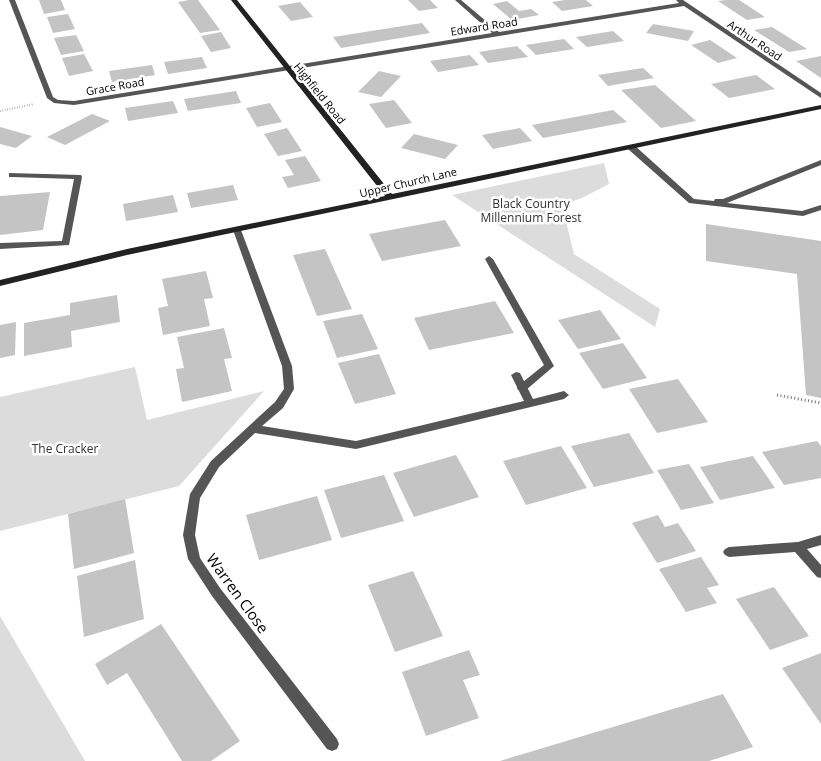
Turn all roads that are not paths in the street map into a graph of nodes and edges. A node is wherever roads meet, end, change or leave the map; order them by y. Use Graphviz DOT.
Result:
graph roads {
  1 [pos="12,0"];
  2 [pos="234,0"];
  3 [pos="458,0"];
  4 [pos="681,2"];
  5 [pos="497,34"];
  6 [pos="287,68"];
  7 [pos="821,96"];
  8 [pos="821,107"];
  9 [pos="631,147"];
  10 [pos="821,162"];
  11 [pos="12,175"];
  12 [pos="391,198"];
  13 [pos="692,201"];
  14 [pos="821,207"];
  15 [pos="237,230"];
  16 [pos="0,246"];
  17 [pos="490,259"];
  18 [pos="0,283"];
  19 [pos="516,375"];
  20 [pos="522,388"];
  21 [pos="564,395"];
  22 [pos="530,403"];
  23 [pos="255,429"];
  24 [pos="821,540"];
  25 [pos="798,547"];
  26 [pos="729,552"];
  27 [pos="821,573"];
  28 [pos="332,744"];
  1 -- 6 [label="street, Grace Road"];
  2 -- 6 [label="main road, Highfield Road"];
  3 -- 5 [label="street"];
  4 -- 5 [label="street, Edward Road"];
  4 -- 7 [label="street, Arthur Road"];
  5 -- 6 [label="street, Edward Road"];
  6 -- 12 [label="main road, Highfield Road"];
  8 -- 9 [label="main road, Upper Church Lane"];
  9 -- 12 [label="main road, Upper Church Lane"];
  9 -- 13 [label="street"];
  10 -- 13 [label="street"];
  11 -- 16 [label="street"];
  12 -- 15 [label="main road, Upper Church Lane"];
  13 -- 14 [label="street"];
  15 -- 18 [label="main road, Upper Church Lane"];
  15 -- 23 [label="street, Warren Close"];
  17 -- 20 [label="street"];
  19 -- 20 [label="street"];
  20 -- 22 [label="street"];
  21 -- 22 [label="street"];
  22 -- 23 [label="street"];
  23 -- 28 [label="street, Warren Close"];
  24 -- 25 [label="street"];
  25 -- 26 [label="street"];
  25 -- 27 [label="street"];
}
